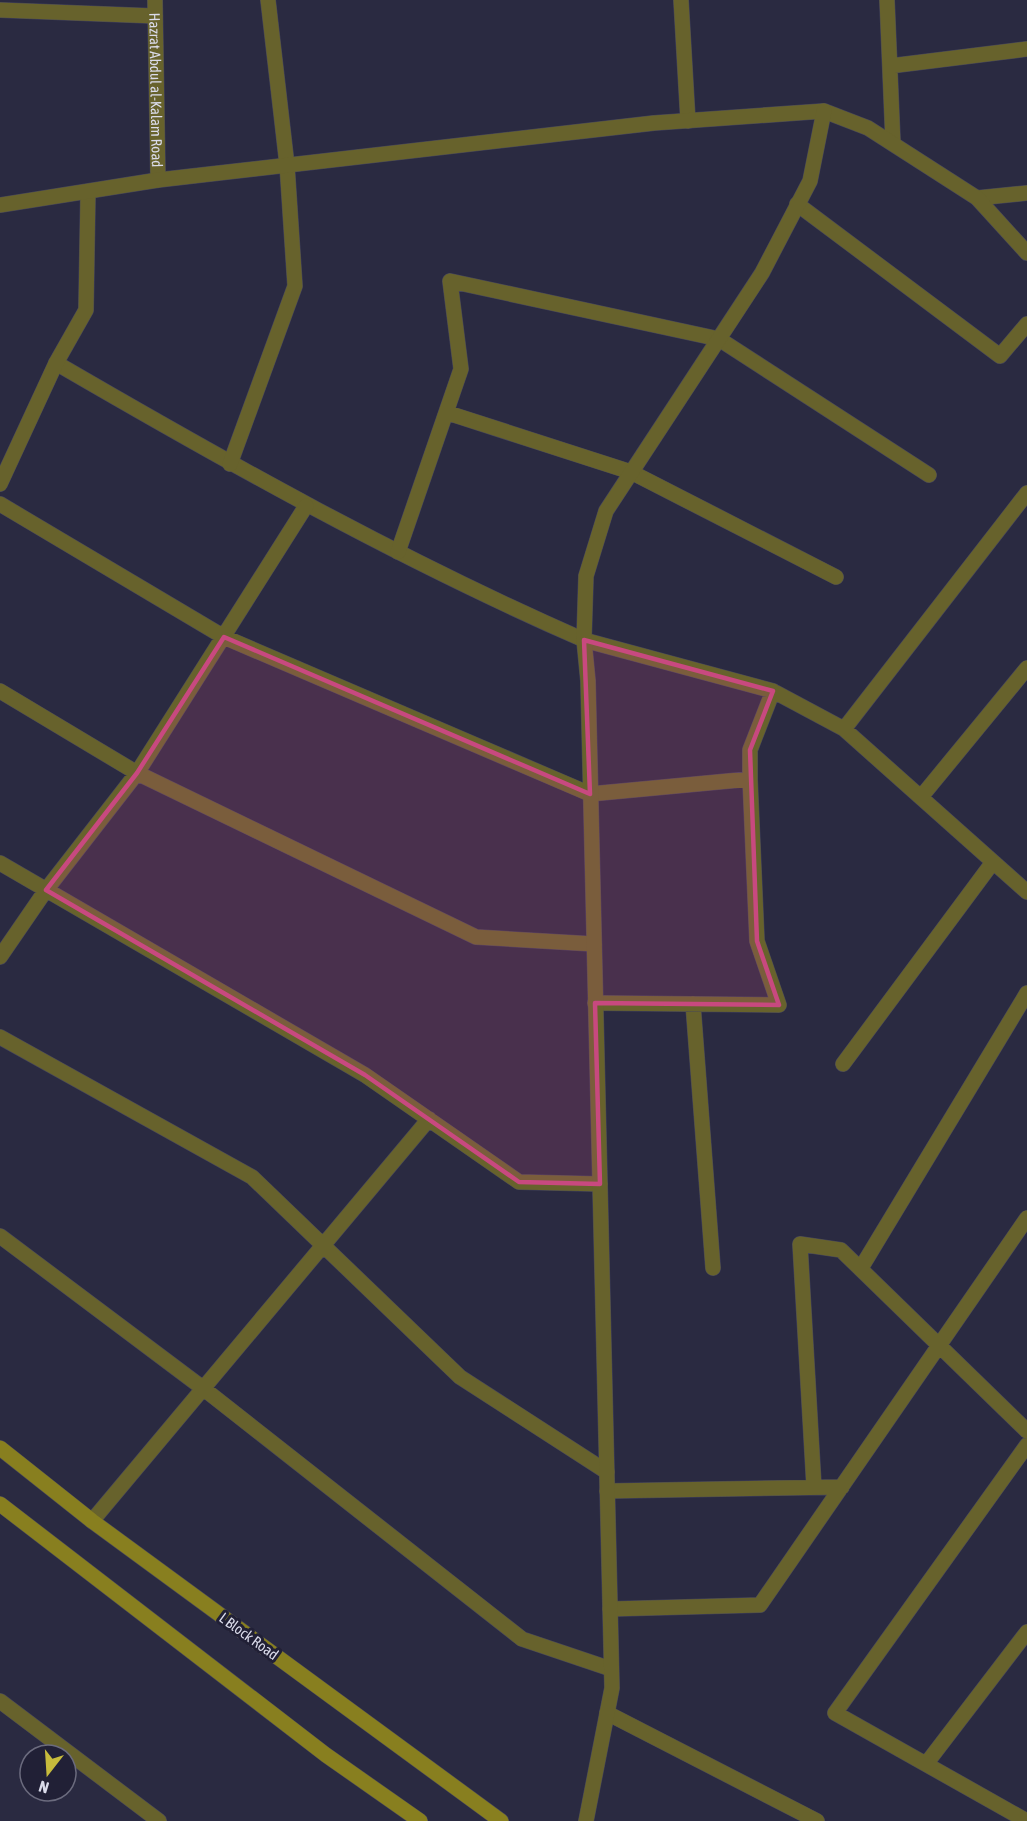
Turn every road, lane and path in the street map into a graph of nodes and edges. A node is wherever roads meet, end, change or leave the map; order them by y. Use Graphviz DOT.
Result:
graph roads {
  1 [pos="155,0"];
  2 [pos="268,0"];
  3 [pos="681,0"];
  4 [pos="887,0"];
  5 [pos="50,6"];
  6 [pos="0,10"];
  7 [pos="155,16"];
  8 [pos="1027,49"];
  9 [pos="890,66"];
  10 [pos="824,111"];
  11 [pos="688,121"];
  12 [pos="893,143"];
  13 [pos="287,165"];
  14 [pos="158,180"];
  15 [pos="88,192"];
  16 [pos="1027,193"];
  17 [pos="977,198"];
  18 [pos="797,204"];
  19 [pos="0,206"];
  20 [pos="1027,254"];
  21 [pos="1027,324"];
  22 [pos="719,339"];
  23 [pos="56,363"];
  24 [pos="448,413"];
  25 [pos="230,464"];
  26 [pos="632,472"];
  27 [pos="929,475"];
  28 [pos="0,484"];
  29 [pos="1027,493"];
  30 [pos="0,504"];
  31 [pos="306,506"];
  32 [pos="398,552"];
  33 [pos="836,577"];
  34 [pos="224,637"];
  35 [pos="584,640"];
  36 [pos="1027,668"];
  37 [pos="0,691"];
  38 [pos="773,691"];
  39 [pos="844,729"];
  40 [pos="137,773"];
  41 [pos="750,779"];
  42 [pos="591,794"];
  43 [pos="921,797"];
  44 [pos="993,862"];
  45 [pos="0,863"];
  46 [pos="1025,885"];
  47 [pos="46,890"];
  48 [pos="594,944"];
  49 [pos="0,957"];
  50 [pos="1027,993"];
  51 [pos="595,1003"];
  52 [pos="693,1004"];
  53 [pos="0,1037"];
  54 [pos="843,1064"];
  55 [pos="429,1119"];
  56 [pos="600,1184"];
  57 [pos="1027,1218"];
  58 [pos="0,1236"];
  59 [pos="324,1245"];
  60 [pos="713,1268"];
  61 [pos="861,1268"];
  62 [pos="939,1346"];
  63 [pos="204,1389"];
  64 [pos="1027,1431"];
  65 [pos="1027,1445"];
  66 [pos="0,1448"];
  67 [pos="607,1472"];
  68 [pos="814,1487"];
  69 [pos="842,1487"];
  70 [pos="607,1491"];
  71 [pos="0,1504"];
  72 [pos="92,1521"];
  73 [pos="610,1609"];
  74 [pos="1027,1632"];
  75 [pos="612,1669"];
  76 [pos="0,1701"];
  77 [pos="607,1713"];
  78 [pos="926,1764"];
  79 [pos="1025,1819"];
  80 [pos="159,1821"];
  81 [pos="420,1821"];
  82 [pos="501,1821"];
  83 [pos="586,1821"];
  84 [pos="817,1821"];
  1 -- 7 [label="street, Hazrat Abdul al-Kalam Road"];
  2 -- 13 [label="street"];
  3 -- 11 [label="street"];
  4 -- 9 [label="street"];
  5 -- 6 [label="street"];
  5 -- 7 [label="street"];
  7 -- 14 [label="street, Hazrat Abdul al-Kalam Road"];
  8 -- 9 [label="street"];
  9 -- 12 [label="street"];
  10 -- 11 [label="street"];
  10 -- 12 [label="street"];
  10 -- 18 [label="street"];
  11 -- 13 [label="street"];
  12 -- 17 [label="street"];
  13 -- 14 [label="street"];
  13 -- 25 [label="street"];
  14 -- 15 [label="street"];
  15 -- 19 [label="street"];
  15 -- 23 [label="street"];
  16 -- 17 [label="street"];
  17 -- 20 [label="street"];
  18 -- 21 [label="street"];
  18 -- 22 [label="street"];
  22 -- 24 [label="street"];
  22 -- 26 [label="street"];
  22 -- 27 [label="street"];
  23 -- 25 [label="street"];
  23 -- 28 [label="street"];
  24 -- 26 [label="street"];
  24 -- 32 [label="street"];
  25 -- 31 [label="street"];
  26 -- 33 [label="street"];
  26 -- 35 [label="street"];
  29 -- 39 [label="street"];
  30 -- 34 [label="street"];
  31 -- 32 [label="street"];
  31 -- 34 [label="street"];
  32 -- 35 [label="street"];
  34 -- 40 [label="street"];
  34 -- 42 [label="street"];
  35 -- 38 [label="street"];
  35 -- 42 [label="street"];
  36 -- 43 [label="street"];
  37 -- 40 [label="street"];
  38 -- 39 [label="street"];
  38 -- 41 [label="street"];
  39 -- 43 [label="street"];
  40 -- 47 [label="street"];
  40 -- 48 [label="street"];
  41 -- 42 [label="street"];
  41 -- 52 [label="street"];
  42 -- 48 [label="street"];
  43 -- 44 [label="street"];
  44 -- 46 [label="street"];
  44 -- 54 [label="street"];
  45 -- 47 [label="street"];
  47 -- 49 [label="street"];
  47 -- 55 [label="street"];
  48 -- 51 [label="street"];
  50 -- 61 [label="street"];
  51 -- 52 [label="street"];
  51 -- 56 [label="street"];
  52 -- 60 [label="street"];
  53 -- 59 [label="street"];
  55 -- 56 [label="street"];
  55 -- 59 [label="street"];
  56 -- 67 [label="street"];
  57 -- 62 [label="street"];
  58 -- 63 [label="street"];
  59 -- 63 [label="street"];
  59 -- 67 [label="street"];
  61 -- 62 [label="street"];
  61 -- 68 [label="street"];
  62 -- 64 [label="street"];
  62 -- 69 [label="street"];
  63 -- 72 [label="street"];
  63 -- 75 [label="street"];
  65 -- 78 [label="street"];
  66 -- 72 [label="main road, L Block Road"];
  67 -- 70 [label="street"];
  68 -- 69 [label="street"];
  68 -- 70 [label="street"];
  69 -- 73 [label="street"];
  70 -- 73 [label="street"];
  71 -- 81 [label="main road"];
  72 -- 82 [label="main road, L Block Road"];
  73 -- 75 [label="street"];
  74 -- 78 [label="street"];
  75 -- 77 [label="street"];
  76 -- 80 [label="street"];
  77 -- 83 [label="street"];
  77 -- 84 [label="street"];
  78 -- 79 [label="street"];
}
